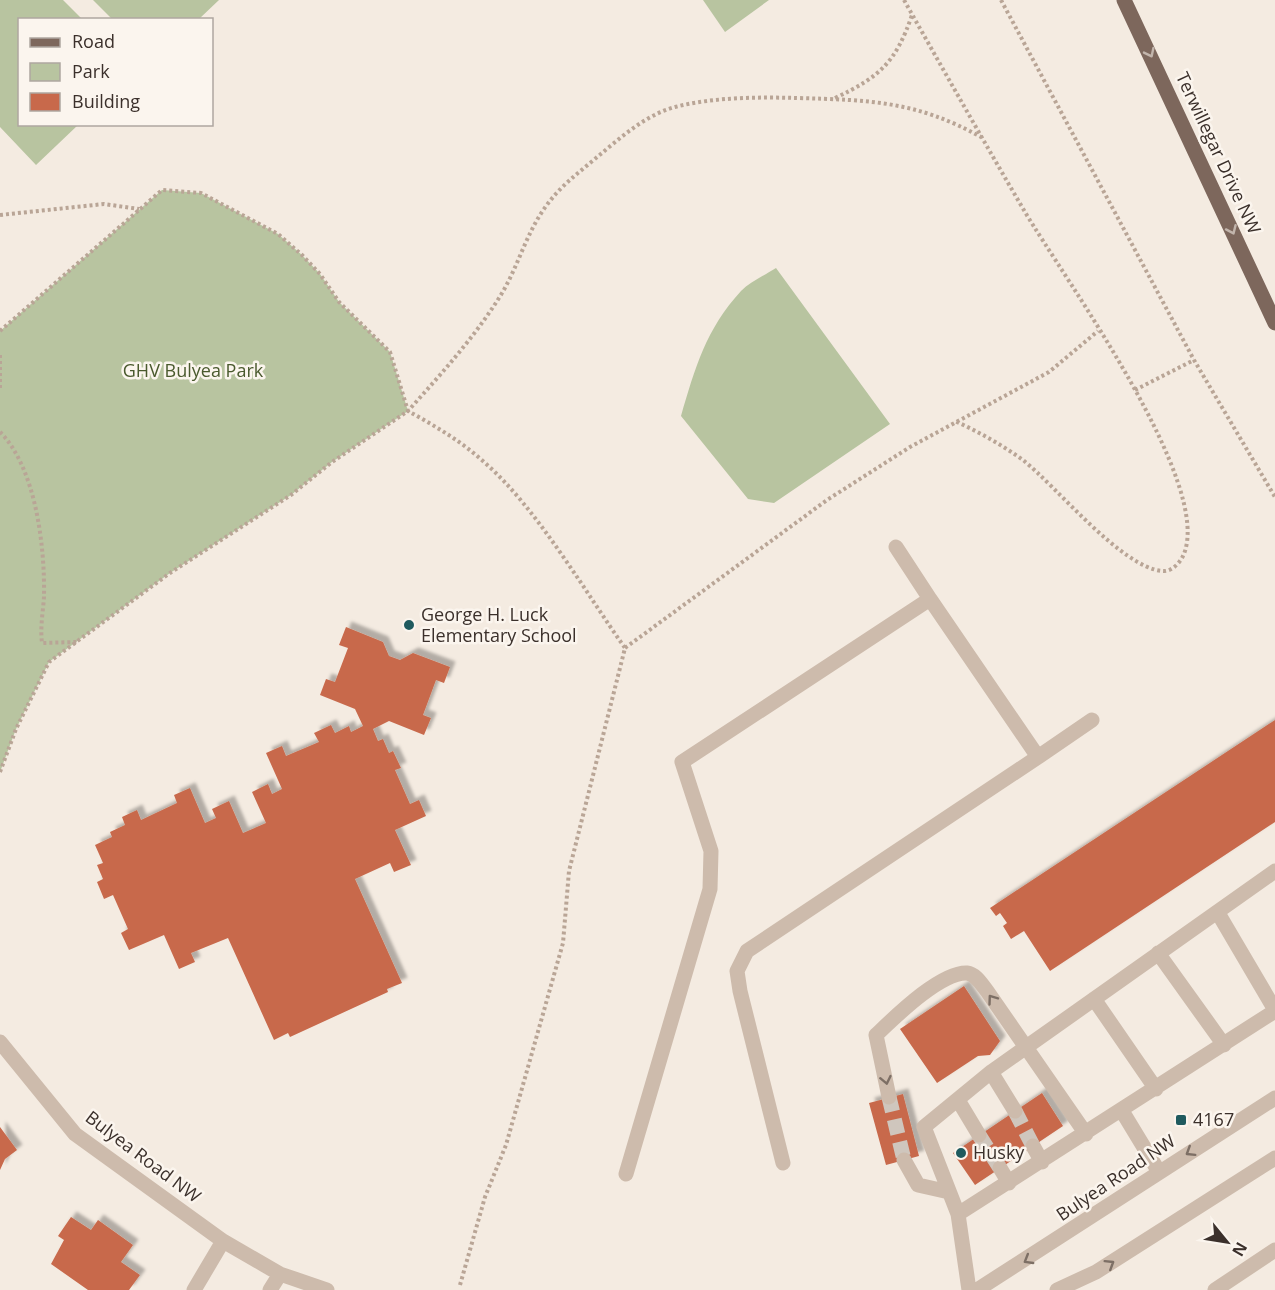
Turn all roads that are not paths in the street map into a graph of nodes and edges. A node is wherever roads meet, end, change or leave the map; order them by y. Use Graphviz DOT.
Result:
graph roads {
  1 [pos="1124,0"];
  2 [pos="1275,323"];
  3 [pos="896,547"];
  4 [pos="930,598"];
  5 [pos="1092,720"];
  6 [pos="1038,757"];
  7 [pos="1275,871"];
  8 [pos="1218,913"];
  9 [pos="1158,953"];
  10 [pos="1094,999"];
  11 [pos="1275,1010"];
  12 [pos="0,1042"];
  13 [pos="1224,1045"];
  14 [pos="1027,1046"];
  15 [pos="991,1072"];
  16 [pos="1156,1089"];
  17 [pos="889,1097"];
  18 [pos="1275,1098"];
  19 [pos="958,1100"];
  20 [pos="1015,1111"];
  21 [pos="1122,1111"];
  22 [pos="1086,1134"];
  23 [pos="979,1135"];
  24 [pos="1033,1146"];
  25 [pos="1275,1158"];
  26 [pos="904,1160"];
  27 [pos="1042,1162"];
  28 [pos="783,1163"];
  29 [pos="1000,1168"];
  30 [pos="1159,1172"];
  31 [pos="626,1174"];
  32 [pos="1010,1183"];
  33 [pos="949,1192"];
  34 [pos="958,1214"];
  35 [pos="223,1241"];
  36 [pos="1275,1250"];
  37 [pos="280,1274"];
  38 [pos="194,1290"];
  39 [pos="270,1290"];
  40 [pos="327,1290"];
  41 [pos="969,1290"];
  42 [pos="977,1290"];
  43 [pos="1057,1290"];
  44 [pos="1215,1290"];
  1 -- 2 [label="main road, Terwillegar Drive NW, one-way"];
  3 -- 4 [label="street"];
  4 -- 6 [label="street"];
  4 -- 31 [label="street"];
  5 -- 6 [label="street"];
  6 -- 28 [label="street"];
  7 -- 8 [label="street"];
  8 -- 9 [label="street"];
  8 -- 11 [label="street"];
  9 -- 10 [label="street"];
  9 -- 13 [label="street"];
  10 -- 14 [label="street"];
  10 -- 16 [label="street"];
  11 -- 13 [label="street"];
  12 -- 35 [label="street, Bulyea Road NW"];
  13 -- 16 [label="street"];
  14 -- 15 [label="street"];
  14 -- 17 [label="street, one-way"];
  14 -- 22 [label="street"];
  15 -- 19 [label="street"];
  15 -- 20 [label="street"];
  16 -- 21 [label="street"];
  18 -- 30 [label="street, Bulyea Road NW, one-way"];
  19 -- 23 [label="street"];
  19 -- 33 [label="street"];
  21 -- 22 [label="street"];
  21 -- 30 [label="street"];
  22 -- 27 [label="street"];
  24 -- 27 [label="street"];
  43 -- 25 [label="street, one-way"];
  26 -- 33 [label="street"];
  27 -- 32 [label="street"];
  29 -- 32 [label="street"];
  30 -- 42 [label="street, Bulyea Road NW, one-way"];
  32 -- 34 [label="street"];
  33 -- 34 [label="street"];
  34 -- 41 [label="street"];
  35 -- 37 [label="street, Bulyea Road NW"];
  35 -- 38 [label="street"];
  36 -- 44 [label="street"];
  37 -- 39 [label="street"];
  37 -- 40 [label="street, Bulyea Road NW"];
}
